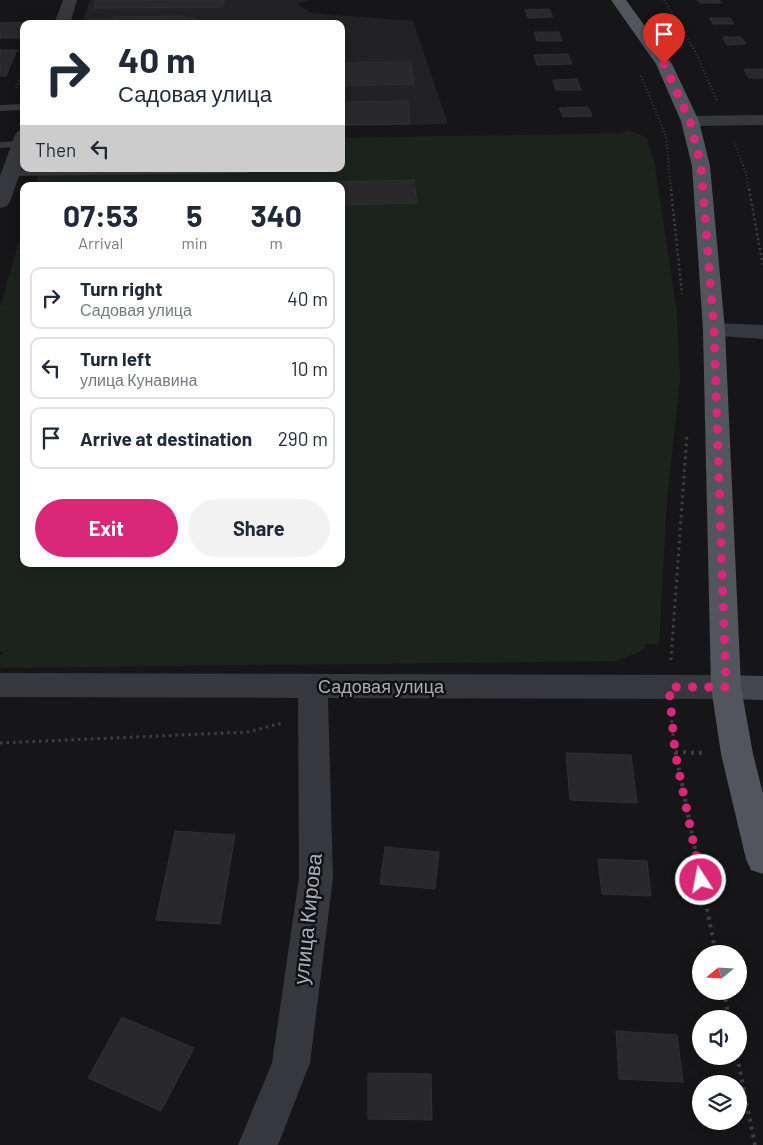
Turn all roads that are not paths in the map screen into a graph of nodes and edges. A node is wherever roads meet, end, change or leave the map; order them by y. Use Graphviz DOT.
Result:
graph roads {
  1 [pos="70,0"];
  2 [pos="618,0"];
  3 [pos="63,20"];
  4 [pos="0,108"];
  5 [pos="20,108"];
  6 [pos="763,120"];
  7 [pos="690,121"];
  8 [pos="20,140"];
  9 [pos="0,145"];
  10 [pos="20,145"];
  11 [pos="89,172"];
  12 [pos="10,173"];
  13 [pos="0,202"];
  14 [pos="714,330"];
  15 [pos="763,332"];
  16 [pos="0,684"];
  17 [pos="313,687"];
  18 [pos="726,687"];
  19 [pos="763,688"];
  20 [pos="763,859"];
  21 [pos="258,1145"];
  1 -- 3 [label="street"];
  2 -- 7 [label="main road"];
  4 -- 5 [label="lane"];
  6 -- 7 [label="street"];
  7 -- 14 [label="main road"];
  8 -- 9 [label="lane"];
  10 -- 12 [label="street"];
  11 -- 12 [label="lane"];
  12 -- 13 [label="street"];
  14 -- 15 [label="street"];
  14 -- 18 [label="main road"];
  16 -- 17 [label="street, Садовая улица"];
  17 -- 18 [label="street, Садовая улица"];
  17 -- 21 [label="street, улица Кирова"];
  18 -- 19 [label="street, Садовая улица"];
  18 -- 20 [label="main road"];
}
